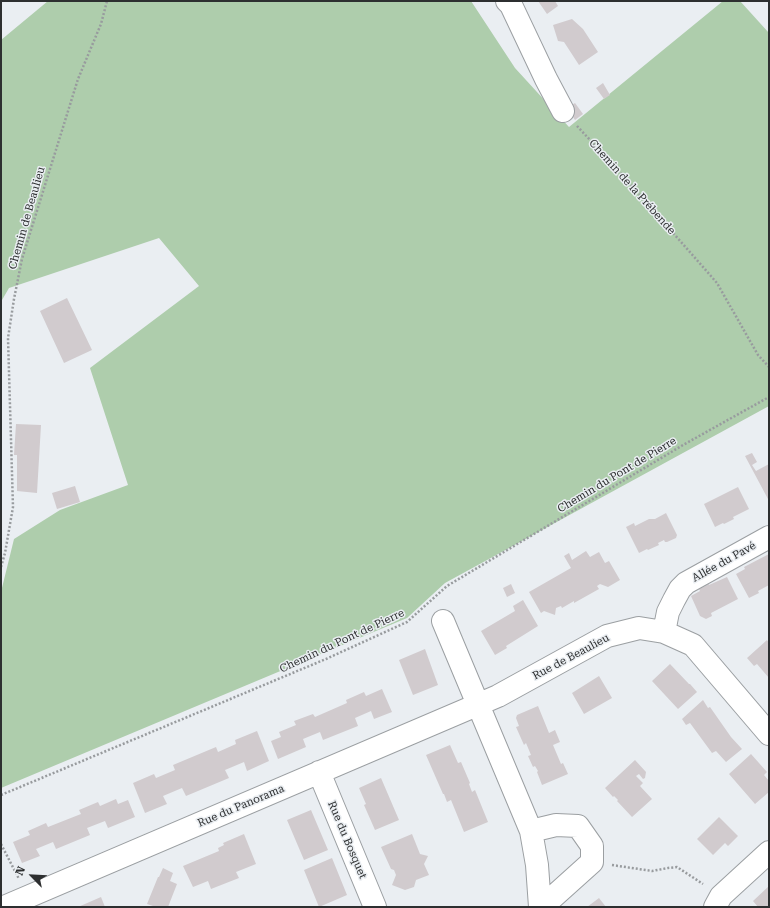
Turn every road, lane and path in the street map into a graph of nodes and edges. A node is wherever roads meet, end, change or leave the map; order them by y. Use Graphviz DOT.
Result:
graph roads {
  1 [pos="107,1"];
  2 [pos="507,1"];
  3 [pos="563,111"];
  4 [pos="769,366"];
  5 [pos="769,397"];
  6 [pos="769,537"];
  7 [pos="1,567"];
  8 [pos="443,621"];
  9 [pos="664,632"];
  10 [pos="477,704"];
  11 [pos="769,734"];
  12 [pos="319,772"];
  13 [pos="1,795"];
  14 [pos="531,831"];
  15 [pos="1,844"];
  16 [pos="769,852"];
  17 [pos="592,862"];
  18 [pos="32,902"];
  19 [pos="718,902"];
  20 [pos="4,907"];
  21 [pos="375,907"];
  22 [pos="541,907"];
  1 -- 7 [label="path, Chemin de Beaulieu"];
  2 -- 3 [label="street"];
  3 -- 4 [label="path, Chemin de la Prébende"];
  5 -- 13 [label="path, Chemin du Pont de Pierre"];
  6 -- 9 [label="street, Allée du Pavé"];
  8 -- 10 [label="street"];
  9 -- 10 [label="street, Rue de Beaulieu"];
  9 -- 11 [label="street, Rue de Beaulieu"];
  10 -- 12 [label="street, Rue du Panorama"];
  10 -- 14 [label="street"];
  12 -- 18 [label="street, Rue du Panorama"];
  12 -- 21 [label="street, Rue du Bosquet"];
  14 -- 17 [label="street"];
  14 -- 22 [label="street"];
  15 -- 18 [label="path"];
  16 -- 19 [label="street"];
  17 -- 19 [label="path"];
  17 -- 22 [label="street"];
  18 -- 20 [label="street, Rue du Panorama"];
}
